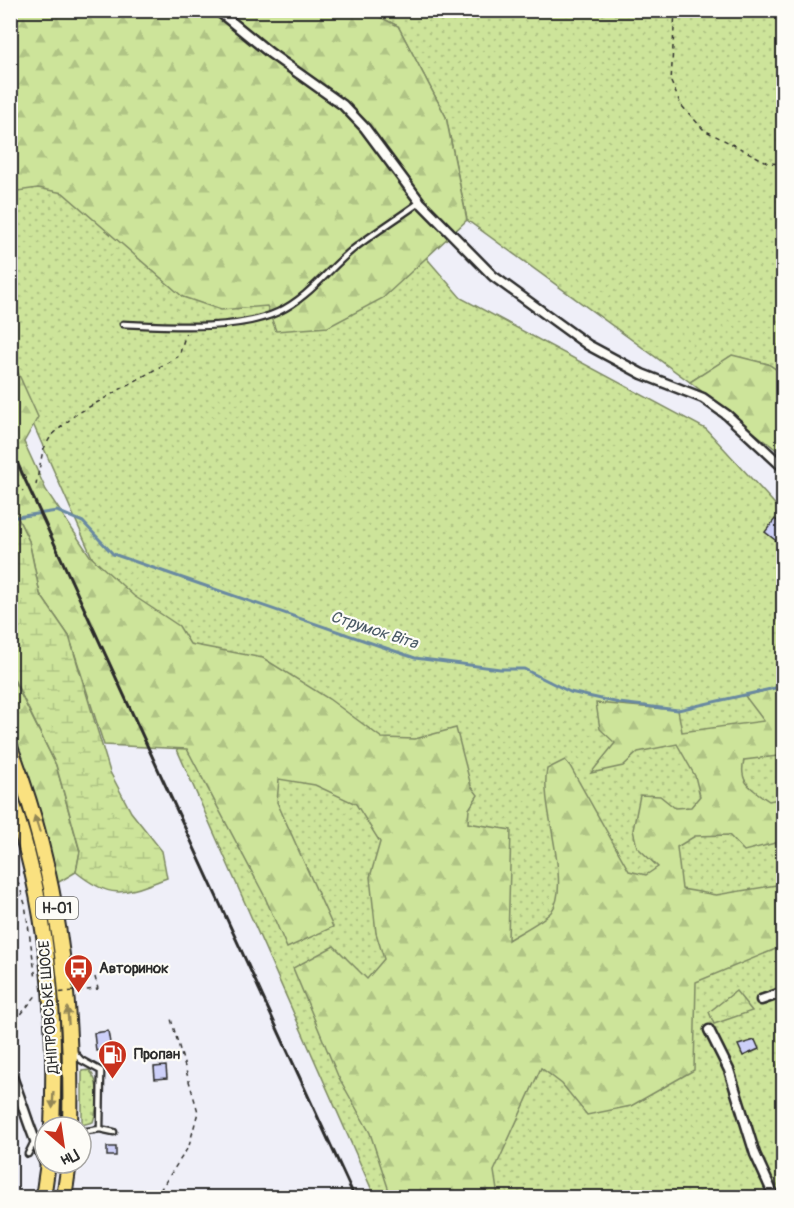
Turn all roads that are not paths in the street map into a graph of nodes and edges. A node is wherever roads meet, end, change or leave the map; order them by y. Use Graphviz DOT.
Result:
graph roads {
  1 [pos="217,10"];
  2 [pos="420,202"];
  3 [pos="123,324"];
  4 [pos="783,468"];
  5 [pos="10,747"];
  6 [pos="10,796"];
  7 [pos="783,992"];
  8 [pos="761,1000"];
  9 [pos="709,1030"];
  10 [pos="70,1049"];
  11 [pos="10,1072"];
  12 [pos="52,1115"];
  13 [pos="70,1115"];
  14 [pos="100,1129"];
  15 [pos="93,1130"];
  16 [pos="114,1131"];
  17 [pos="33,1138"];
  18 [pos="33,1144"];
  19 [pos="28,1155"];
  20 [pos="46,1175"];
  21 [pos="67,1175"];
  22 [pos="69,1175"];
  23 [pos="43,1197"];
  24 [pos="64,1197"];
  25 [pos="69,1197"];
  26 [pos="775,1197"];
  1 -- 2 [label="street"];
  2 -- 3 [label="lane"];
  2 -- 4 [label="street"];
  10 -- 5 [label="main road, ДНІПРОВСЬКЕ ШОСЕ / Н-01, one-way"];
  6 -- 12 [label="main road, ДНІПРОВСЬКЕ ШОСЕ / Н-01, one-way"];
  7 -- 8 [label="street"];
  9 -- 26 [label="street"];
  10 -- 13 [label="main road, ДНІПРОВСЬКЕ ШОСЕ / Н-01"];
  10 -- 14 [label="lane"];
  11 -- 17 [label="street"];
  14 -- 15 [label="lane"];
  14 -- 16 [label="lane"];
  18 -- 19 [label="lane"];
  20 -- 23 [label="main road"];
  21 -- 24 [label="main road"];
  22 -- 25 [label="main road"];
}
